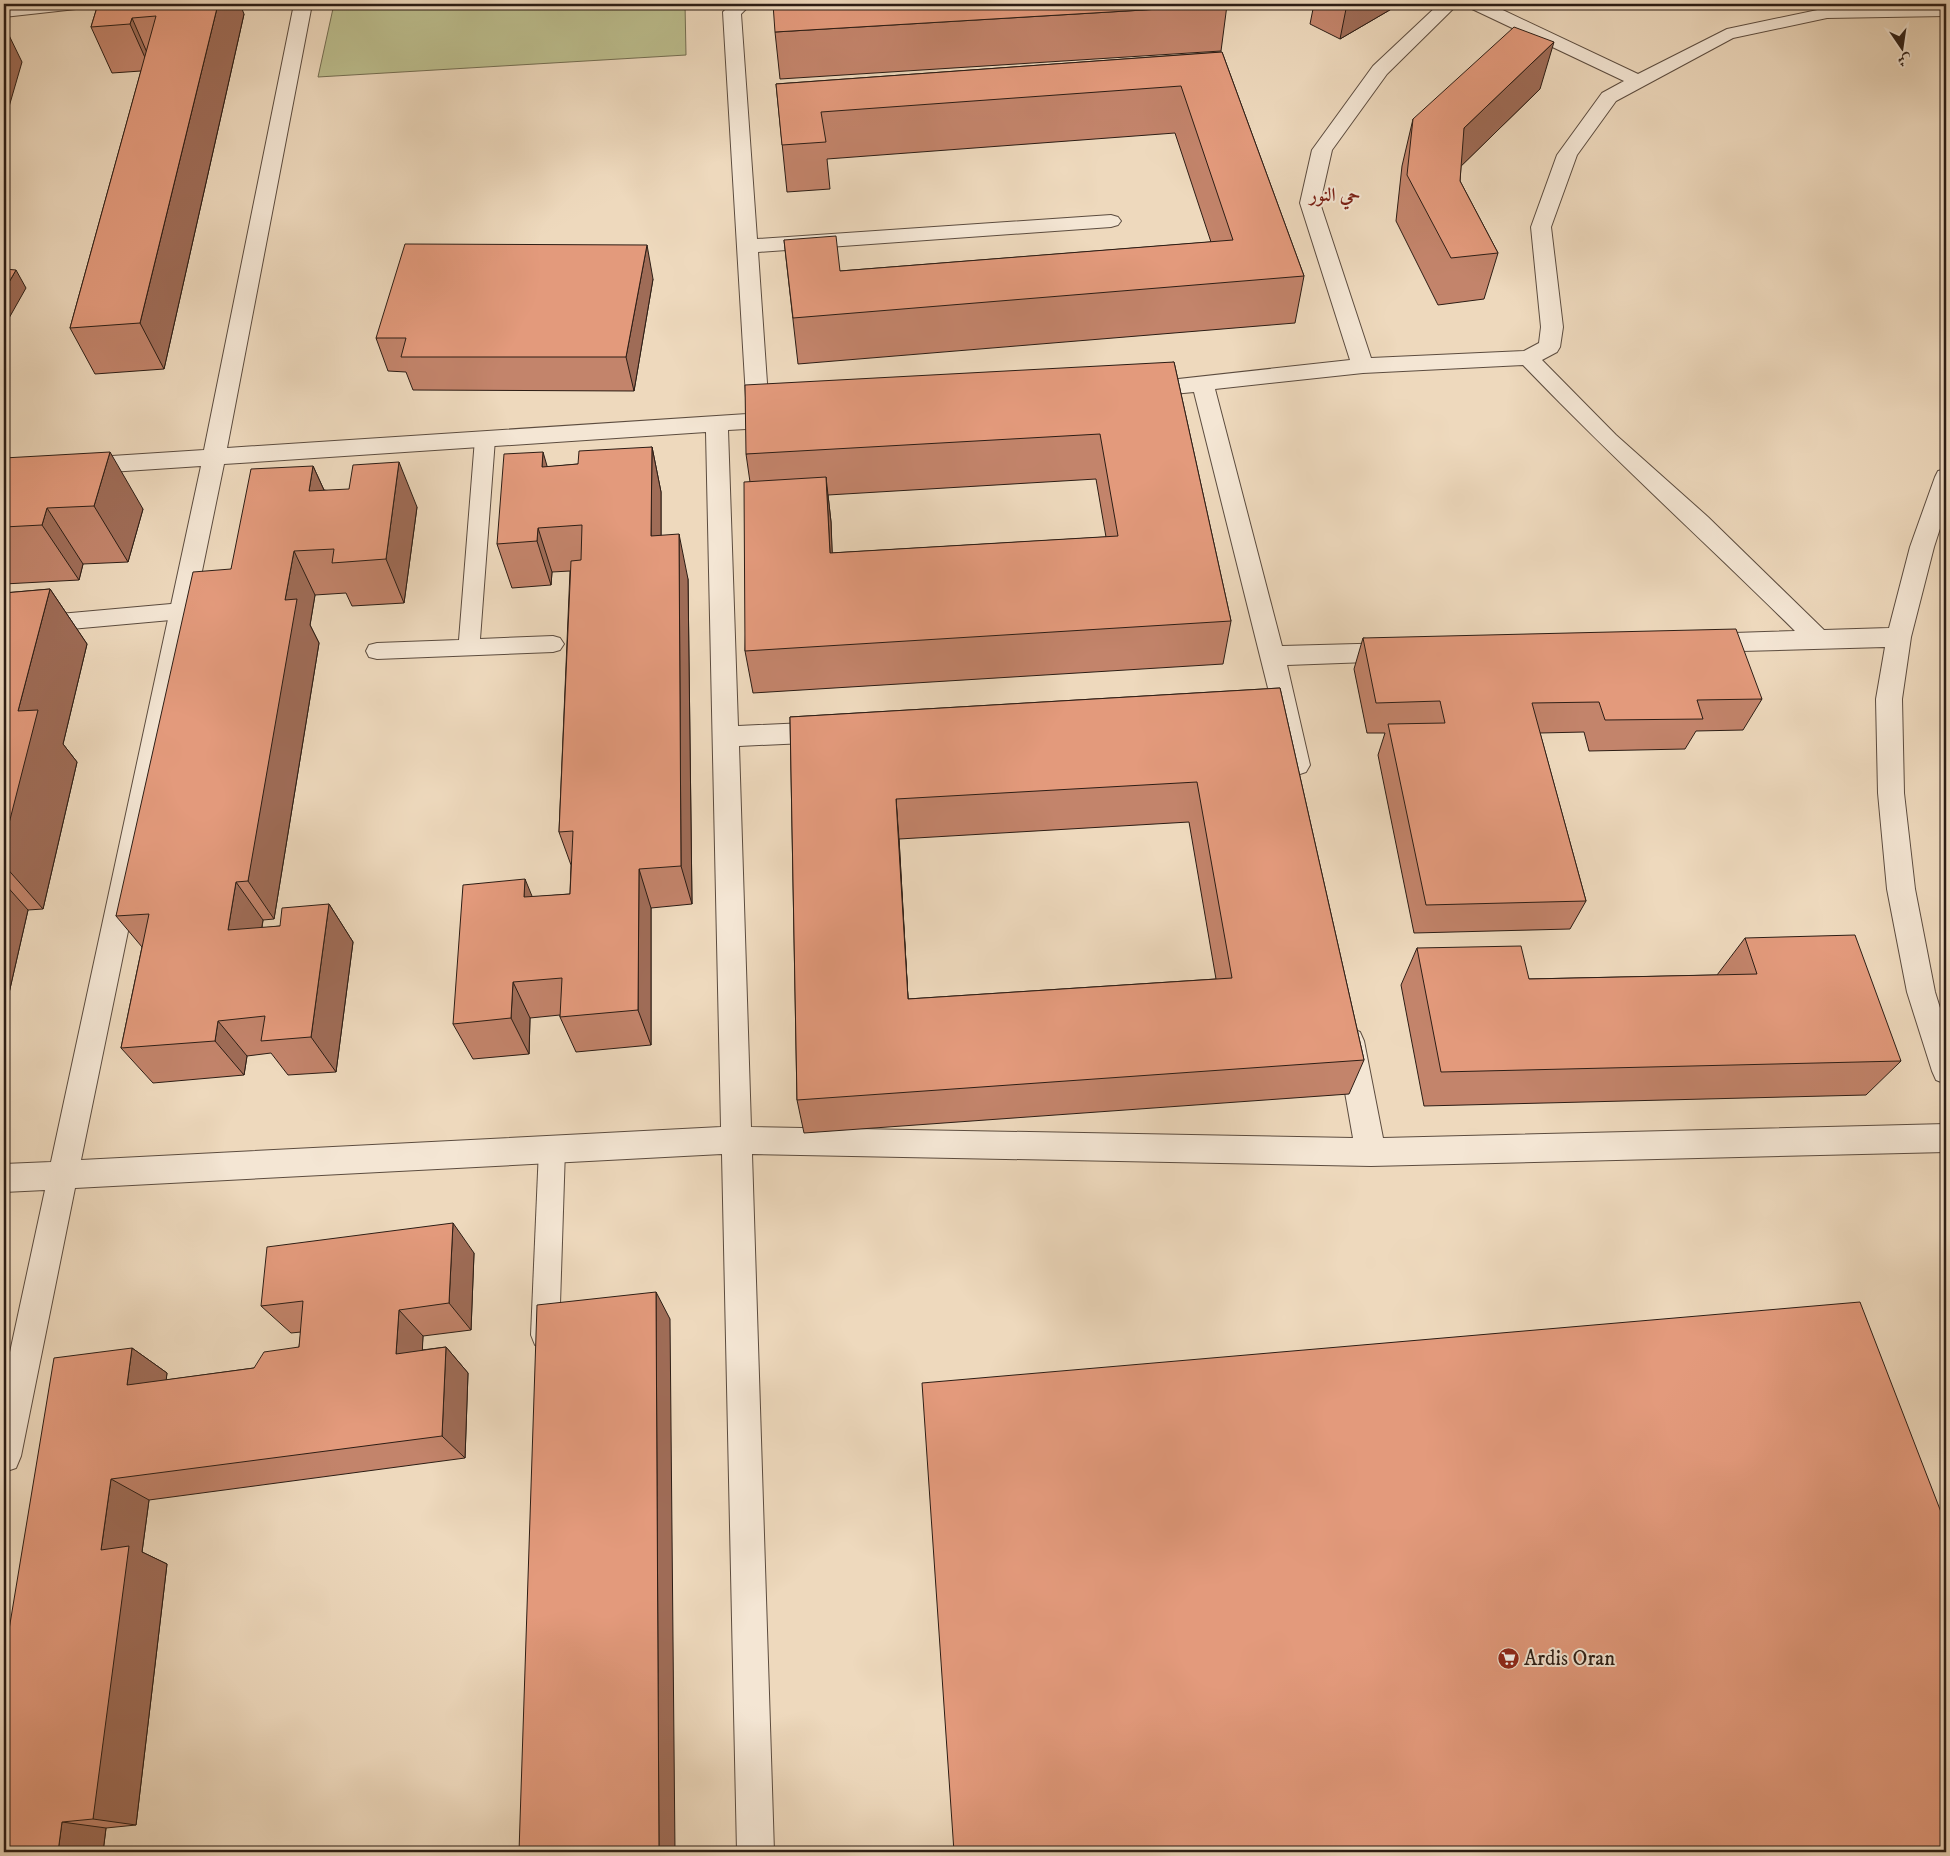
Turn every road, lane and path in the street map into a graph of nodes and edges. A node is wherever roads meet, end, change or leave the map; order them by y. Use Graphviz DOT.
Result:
graph roads {
  1 [pos="76,4"];
  2 [pos="302,4"];
  3 [pos="742,4"];
  4 [pos="1449,4"];
  5 [pos="1476,4"];
  6 [pos="1946,11"];
  7 [pos="4,12"];
  8 [pos="1638,82"];
  9 [pos="1111,220"];
  10 [pos="748,246"];
  11 [pos="1528,358"];
  12 [pos="1363,366"];
  13 [pos="1203,385"];
  14 [pos="1124,392"];
  15 [pos="799,417"];
  16 [pos="759,420"];
  17 [pos="717,424"];
  18 [pos="485,439"];
  19 [pos="214,457"];
  20 [pos="4,471"];
  21 [pos="1946,476"];
  22 [pos="182,612"];
  23 [pos="4,627"];
  24 [pos="1899,637"];
  25 [pos="1819,640"];
  26 [pos="553,644"];
  27 [pos="1680,644"];
  28 [pos="469,648"];
  29 [pos="377,651"];
  30 [pos="1422,652"];
  31 [pos="1273,656"];
  32 [pos="846,730"];
  33 [pos="726,738"];
  34 [pos="1302,792"];
  35 [pos="1345,1016"];
  36 [pos="1946,1071"];
  37 [pos="1946,1138"];
  38 [pos="737,1140"];
  39 [pos="552,1149"];
  40 [pos="1371,1152"];
  41 [pos="63,1174"];
  42 [pos="4,1178"];
  43 [pos="544,1357"];
  44 [pos="4,1456"];
  45 [pos="756,1852"];
  1 -- 7 [label="street"];
  2 -- 19 [label="street"];
  3 -- 10 [label="street"];
  4 -- 12 [label="street"];
  5 -- 8 [label="street"];
  6 -- 8 [label="street"];
  8 -- 11 [label="street"];
  9 -- 10 [label="street"];
  10 -- 16 [label="street"];
  11 -- 12 [label="street"];
  11 -- 25 [label="street"];
  12 -- 13 [label="street"];
  13 -- 14 [label="street"];
  13 -- 31 [label="street"];
  15 -- 16 [label="street"];
  16 -- 17 [label="street"];
  17 -- 18 [label="street"];
  17 -- 33 [label="street"];
  18 -- 19 [label="street"];
  18 -- 28 [label="lane"];
  19 -- 20 [label="street"];
  19 -- 22 [label="street"];
  21 -- 24 [label="street"];
  22 -- 23 [label="lane"];
  22 -- 41 [label="street"];
  24 -- 25 [label="street"];
  24 -- 36 [label="street"];
  25 -- 27 [label="street"];
  26 -- 28 [label="lane"];
  28 -- 29 [label="lane"];
  30 -- 31 [label="street"];
  31 -- 34 [label="street"];
  32 -- 33 [label="street"];
  33 -- 38 [label="street"];
  35 -- 40 [label="street"];
  37 -- 40 [label="street"];
  38 -- 39 [label="street"];
  38 -- 40 [label="street"];
  38 -- 45 [label="street"];
  39 -- 41 [label="street"];
  39 -- 43 [label="lane"];
  41 -- 42 [label="street"];
  41 -- 44 [label="street"];
}
